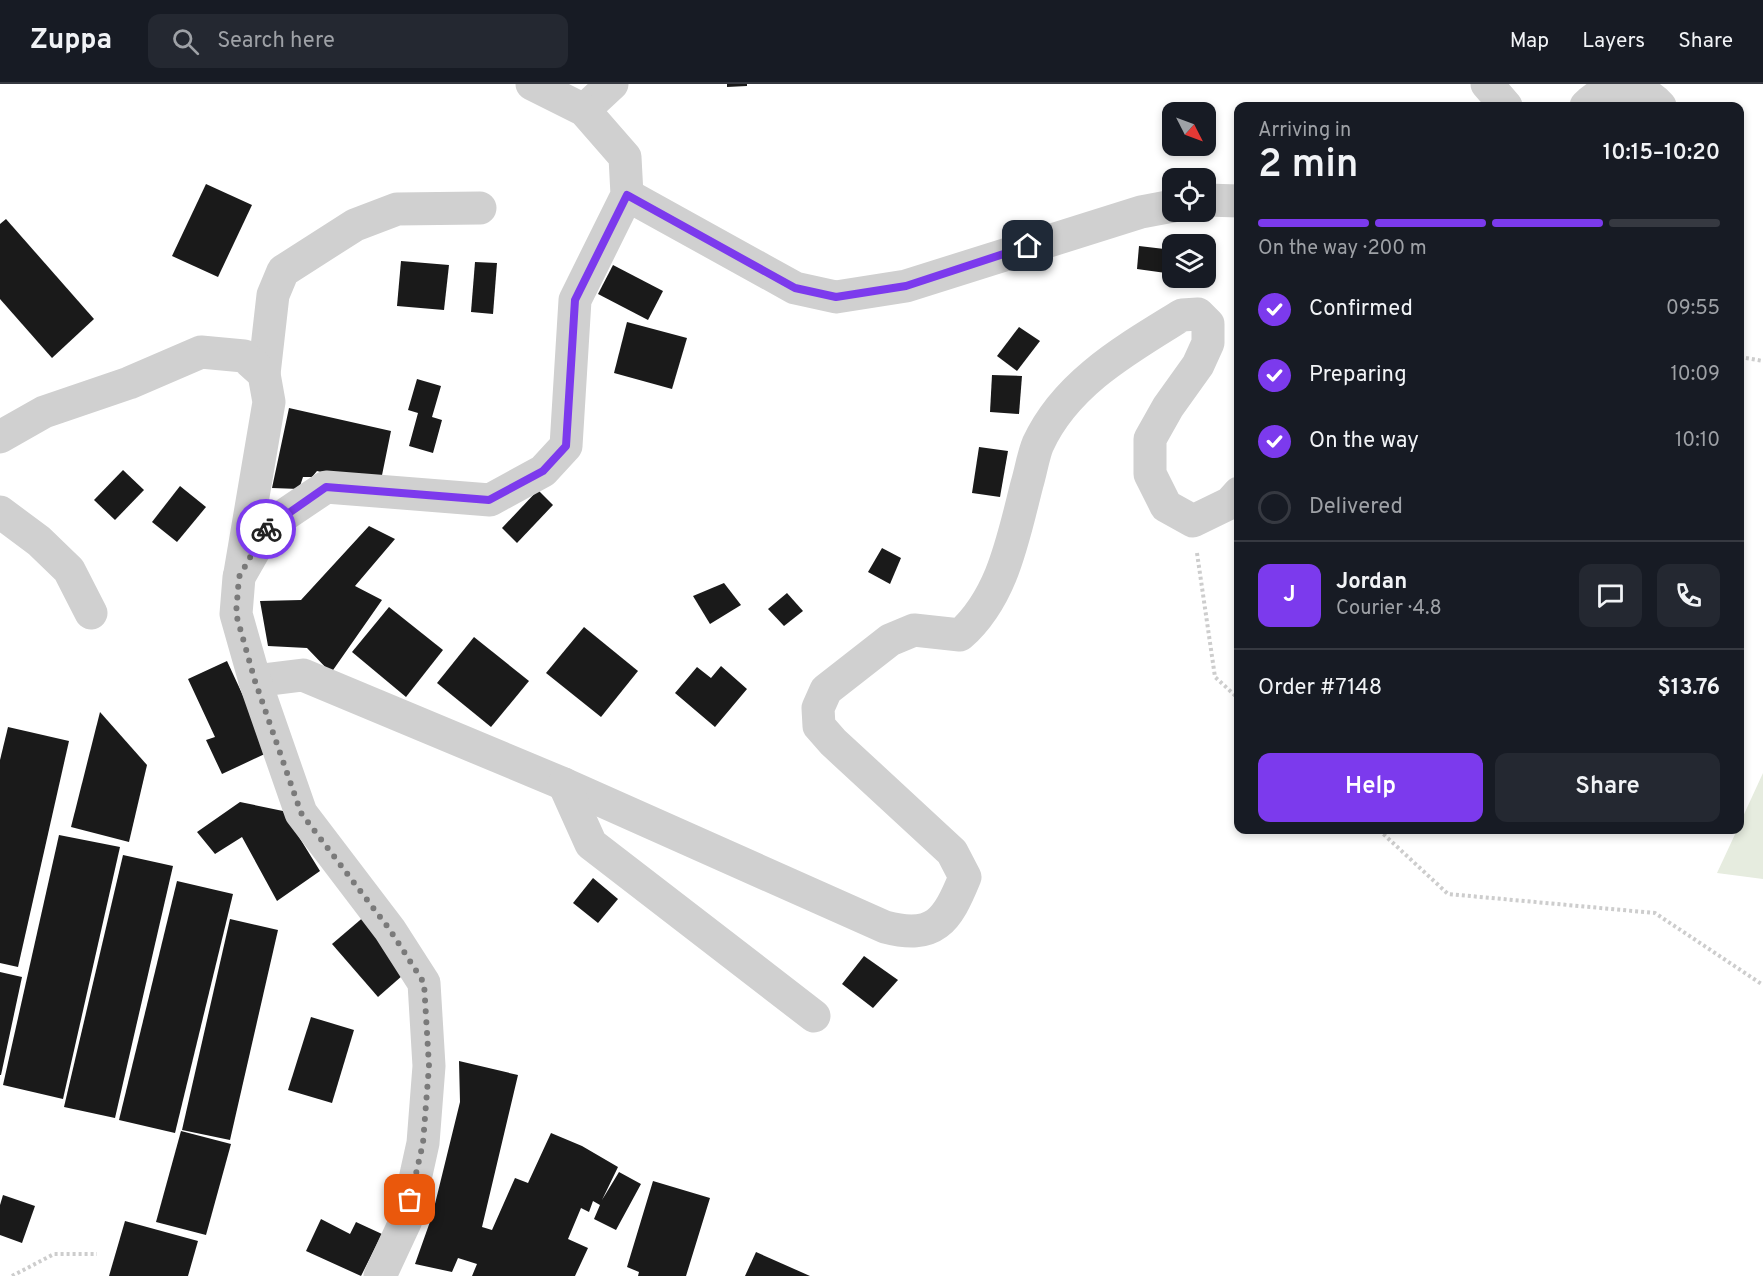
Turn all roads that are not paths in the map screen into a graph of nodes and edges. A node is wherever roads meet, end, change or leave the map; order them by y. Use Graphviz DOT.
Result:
graph roads {
  1 [pos="532,84"];
  2 [pos="612,84"];
  3 [pos="1487,84"];
  4 [pos="1503,102"];
  5 [pos="1590,102"];
  6 [pos="1657,102"];
  7 [pos="584,111"];
  8 [pos="627,195"];
  9 [pos="1216,200"];
  10 [pos="1234,201"];
  11 [pos="480,208"];
  12 [pos="1162,208"];
  13 [pos="264,374"];
  14 [pos="0,436"];
  15 [pos="1234,499"];
  16 [pos="0,512"];
  17 [pos="239,577"];
  18 [pos="91,613"];
  19 [pos="255,681"];
  20 [pos="564,784"];
  21 [pos="814,1016"];
  22 [pos="380,1276"];
  1 -- 7 [label="street"];
  2 -- 7 [label="street"];
  3 -- 4 [label="street"];
  5 -- 6 [label="street"];
  7 -- 8 [label="street"];
  8 -- 12 [label="street"];
  8 -- 17 [label="street"];
  9 -- 10 [label="street"];
  11 -- 13 [label="street"];
  13 -- 14 [label="street"];
  13 -- 17 [label="street"];
  15 -- 20 [label="street"];
  16 -- 18 [label="street"];
  17 -- 19 [label="street"];
  19 -- 20 [label="street"];
  19 -- 22 [label="street"];
  20 -- 21 [label="street"];
}
